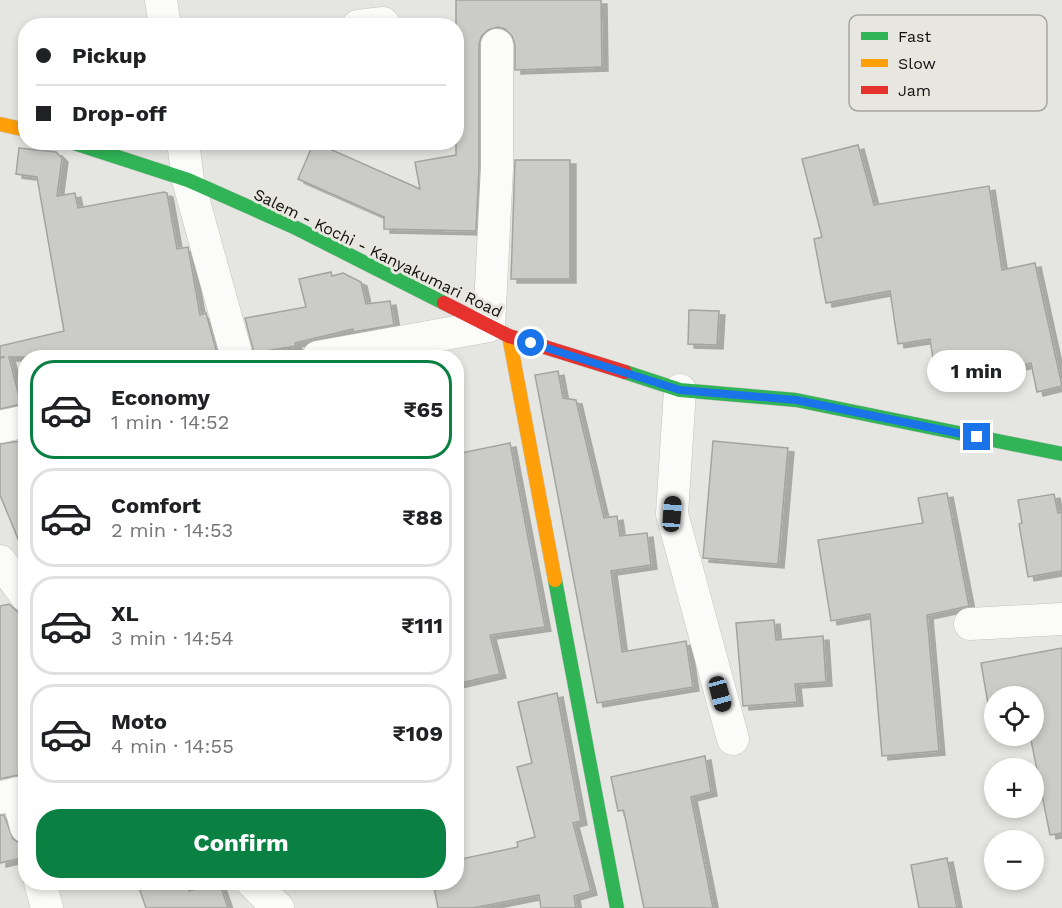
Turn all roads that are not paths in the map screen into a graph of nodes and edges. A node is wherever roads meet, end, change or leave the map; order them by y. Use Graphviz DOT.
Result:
graph roads {
  1 [pos="161,0"];
  2 [pos="164,18"];
  3 [pos="497,45"];
  4 [pos="0,124"];
  5 [pos="18,128"];
  6 [pos="96,150"];
  7 [pos="184,150"];
  8 [pos="188,180"];
  9 [pos="499,331"];
  10 [pos="235,350"];
  11 [pos="367,350"];
  12 [pos="680,390"];
  13 [pos="18,423"];
  14 [pos="0,427"];
  15 [pos="1062,454"];
  16 [pos="0,561"];
  17 [pos="18,586"];
  18 [pos="1062,619"];
  19 [pos="970,624"];
  20 [pos="733,740"];
  21 [pos="0,798"];
  22 [pos="18,800"];
  23 [pos="42,890"];
  24 [pos="260,890"];
  25 [pos="47,908"];
  26 [pos="278,908"];
  27 [pos="617,908"];
  1 -- 2 [label="street"];
  3 -- 9 [label="street"];
  4 -- 5 [label="main road"];
  6 -- 8 [label="main road, Salem - Kochi - Kanyakumari Road"];
  7 -- 8 [label="street"];
  8 -- 9 [label="main road, Salem - Kochi - Kanyakumari Road"];
  8 -- 10 [label="street"];
  9 -- 11 [label="street"];
  9 -- 12 [label="main road, Salem - Kochi - Kanyakumari Road"];
  9 -- 27 [label="main road"];
  12 -- 15 [label="main road, Salem - Kochi - Kanyakumari Road"];
  12 -- 20 [label="street"];
  13 -- 14 [label="street"];
  16 -- 17 [label="street"];
  18 -- 19 [label="street"];
  21 -- 22 [label="street"];
  23 -- 25 [label="street"];
  24 -- 26 [label="street"];
}
